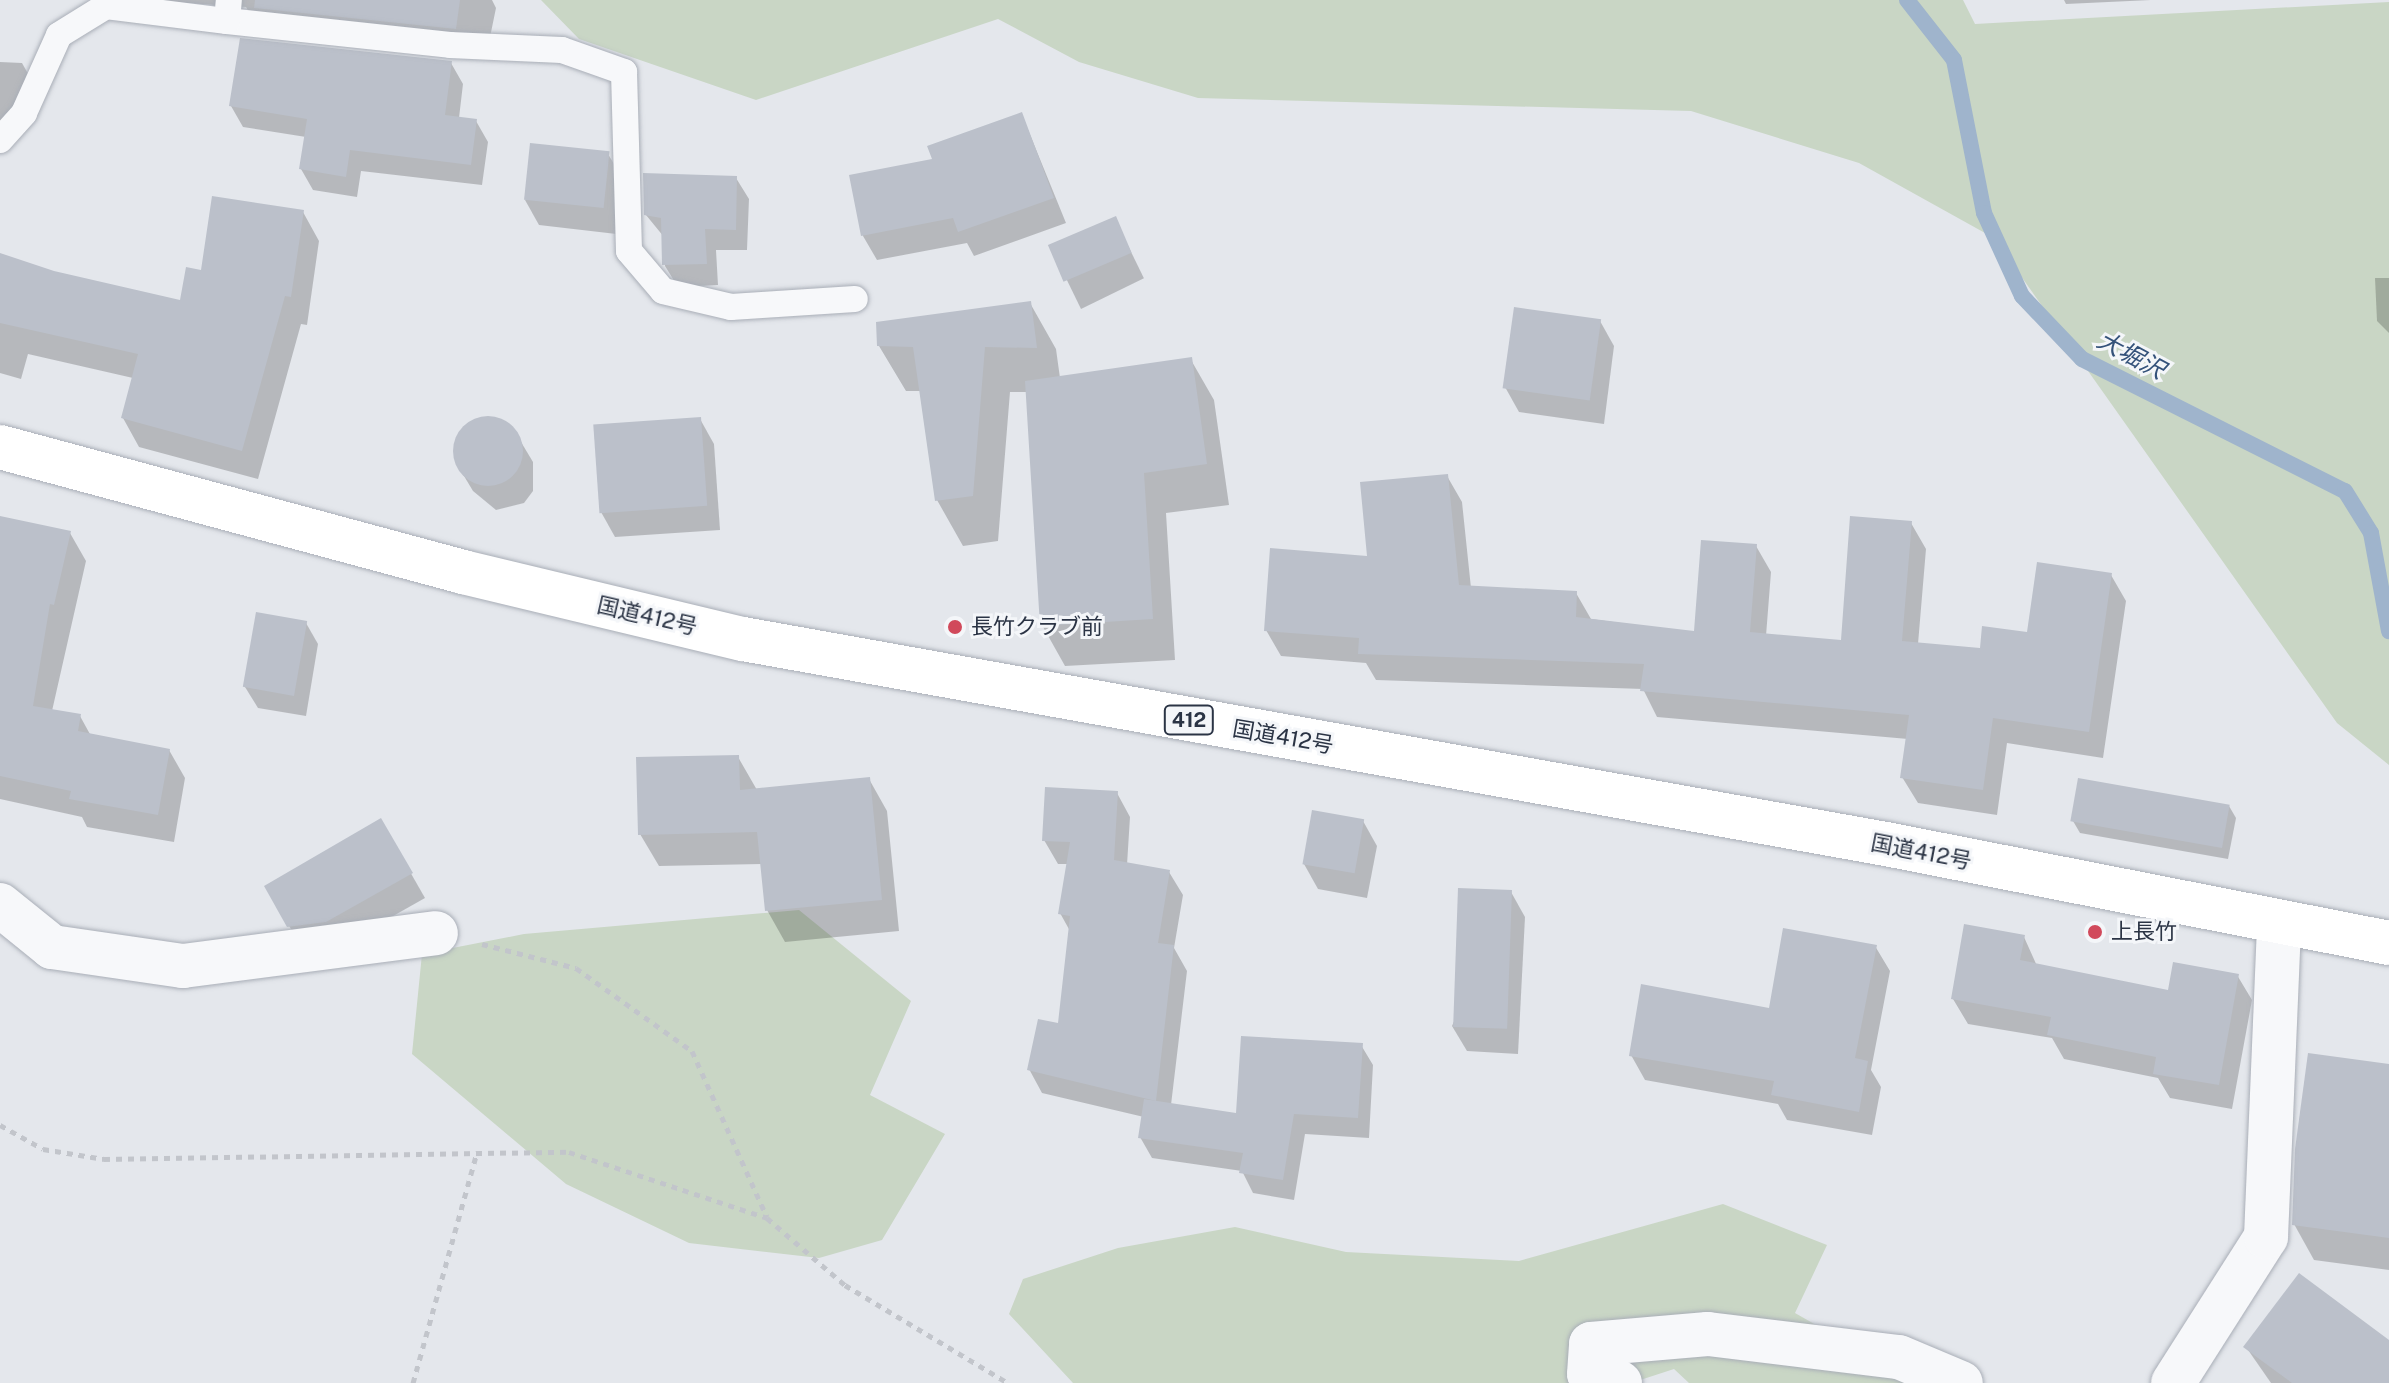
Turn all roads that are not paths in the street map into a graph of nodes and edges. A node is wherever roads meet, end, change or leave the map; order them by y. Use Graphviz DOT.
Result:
graph roads {
  1 [pos="228,10"];
  2 [pos="0,140"];
  3 [pos="855,299"];
  4 [pos="0,447"];
  5 [pos="0,905"];
  6 [pos="2279,922"];
  7 [pos="436,933"];
  8 [pos="2389,943"];
  9 [pos="1620,1383"];
  10 [pos="1961,1383"];
  11 [pos="2173,1383"];
  1 -- 2 [label="lane"];
  1 -- 3 [label="lane"];
  4 -- 6 [label="highway, 国道412号 / 412"];
  5 -- 7 [label="street"];
  6 -- 8 [label="highway, 国道412号 / 412"];
  6 -- 11 [label="street"];
  9 -- 10 [label="street"];
}
